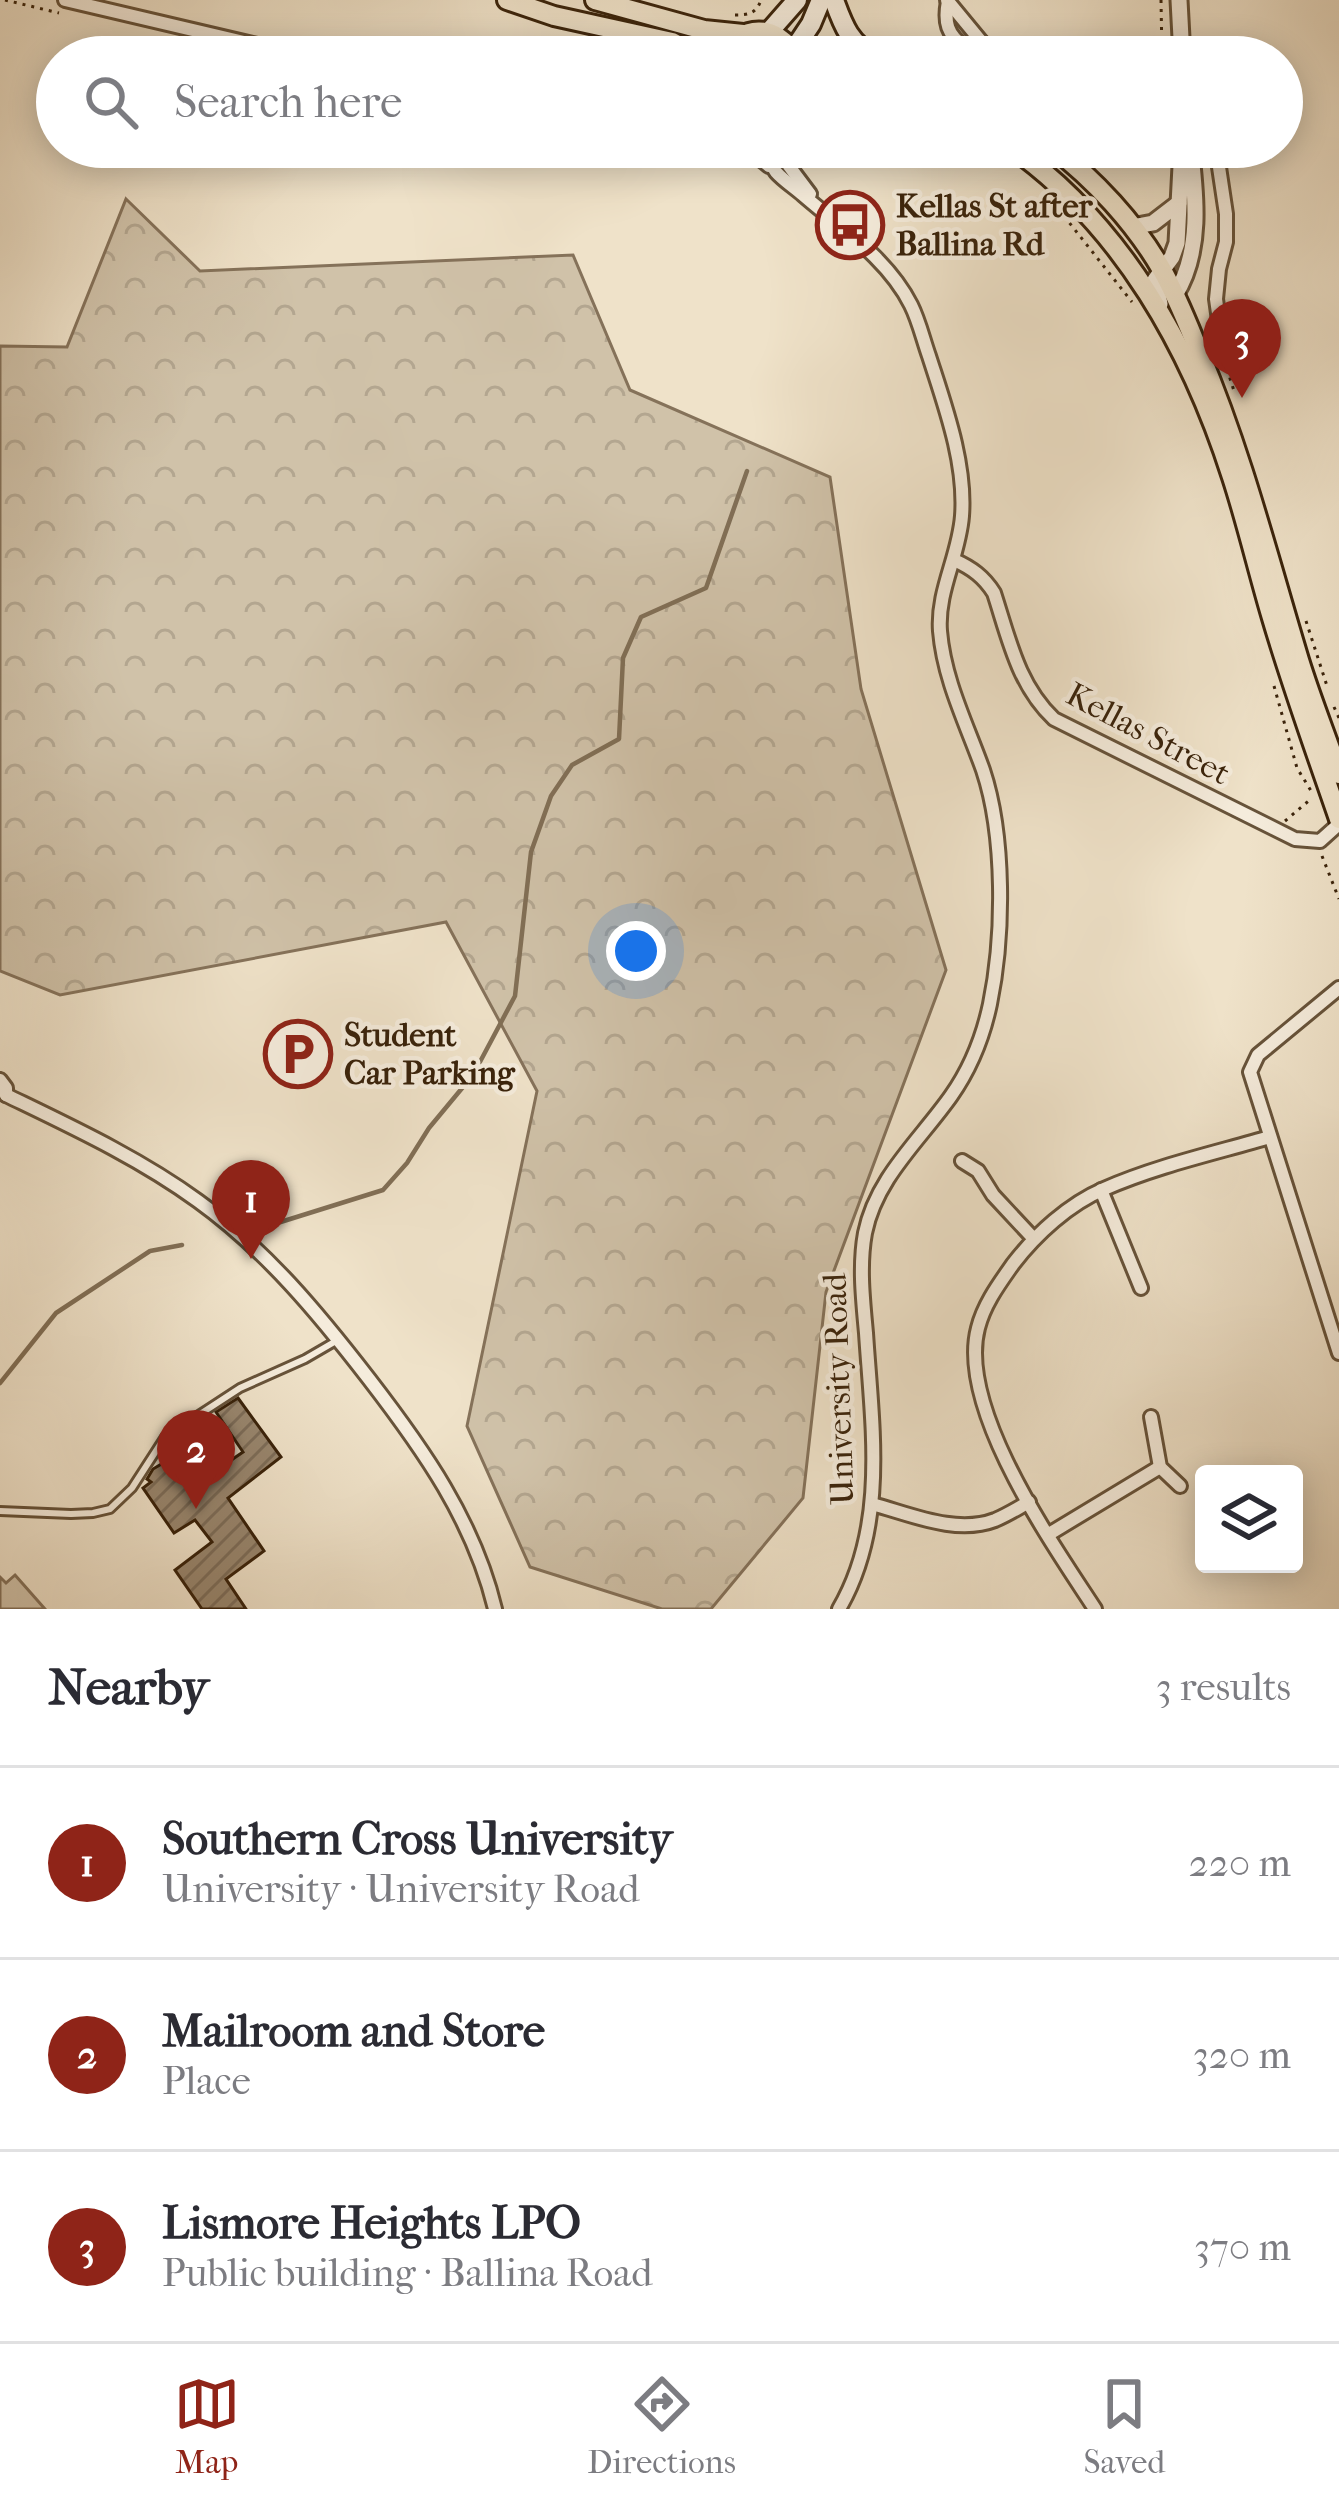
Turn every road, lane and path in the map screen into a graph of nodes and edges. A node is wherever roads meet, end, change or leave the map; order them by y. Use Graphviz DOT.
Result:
graph roads {
  1 [pos="65,0"];
  2 [pos="507,0"];
  3 [pos="595,0"];
  4 [pos="761,0"];
  5 [pos="797,0"];
  6 [pos="820,0"];
  7 [pos="834,0"];
  8 [pos="1161,0"];
  9 [pos="1179,0"];
  10 [pos="947,1"];
  11 [pos="730,15"];
  12 [pos="812,32"];
  13 [pos="767,33"];
  14 [pos="743,34"];
  15 [pos="218,36"];
  16 [pos="642,36"];
  17 [pos="740,36"];
  18 [pos="774,36"];
  19 [pos="806,36"];
  20 [pos="818,36"];
  21 [pos="850,36"];
  22 [pos="976,36"];
  23 [pos="1162,36"];
  24 [pos="1181,36"];
  25 [pos="772,168"];
  26 [pos="792,168"];
  27 [pos="1034,168"];
  28 [pos="1075,168"];
  29 [pos="1183,168"];
  30 [pos="1189,168"];
  31 [pos="1219,168"];
  32 [pos="774,170"];
  33 [pos="1179,203"];
  34 [pos="1064,217"];
  35 [pos="834,222"];
  36 [pos="1132,227"];
  37 [pos="1162,269"];
  38 [pos="1175,296"];
  39 [pos="1135,306"];
  40 [pos="1167,324"];
  41 [pos="1224,356"];
  42 [pos="955,560"];
  43 [pos="1274,683"];
  44 [pos="1339,774"];
  45 [pos="1288,819"];
  46 [pos="1339,821"];
  47 [pos="1295,824"];
  48 [pos="1274,830"];
  49 [pos="1320,852"];
  50 [pos="1339,899"];
  51 [pos="1339,988"];
  52 [pos="0,1080"];
  53 [pos="3,1099"];
  54 [pos="1270,1137"];
  55 [pos="962,1161"];
  56 [pos="1101,1190"];
  57 [pos="1034,1239"];
  58 [pos="1141,1288"];
  59 [pos="338,1340"];
  60 [pos="1339,1353"];
  61 [pos="1151,1417"];
  62 [pos="1160,1467"];
  63 [pos="1180,1486"];
  64 [pos="1029,1502"];
  65 [pos="872,1504"];
  66 [pos="0,1511"];
  67 [pos="1049,1534"];
  68 [pos="495,1609"];
  69 [pos="839,1609"];
  70 [pos="1095,1609"];
  1 -- 15 [label="street"];
  2 -- 16 [label="main road"];
  3 -- 14 [label="main road"];
  4 -- 11 [label="path"];
  5 -- 13 [label="main road"];
  6 -- 19 [label="main road"];
  7 -- 21 [label="main road"];
  8 -- 23 [label="path"];
  9 -- 24 [label="street"];
  10 -- 22 [label="street"];
  12 -- 20 [label="path"];
  13 -- 14 [label="main road"];
  13 -- 18 [label="main road"];
  14 -- 17 [label="main road"];
  25 -- 32 [label="street"];
  26 -- 35 [label="street"];
  27 -- 40 [label="main road"];
  28 -- 36 [label="main road"];
  29 -- 33 [label="street"];
  30 -- 38 [label="street"];
  31 -- 41 [label="street"];
  32 -- 35 [label="street"];
  33 -- 36 [label="street"];
  33 -- 37 [label="street"];
  34 -- 39 [label="path"];
  35 -- 42 [label="street"];
  36 -- 37 [label="main road"];
  37 -- 38 [label="main road"];
  37 -- 40 [label="street"];
  38 -- 44 [label="main road"];
  40 -- 46 [label="main road"];
  42 -- 48 [label="street, Kellas Street"];
  42 -- 65 [label="street, University Road"];
  43 -- 45 [label="path"];
  45 -- 47 [label="path"];
  45 -- 48 [label="path"];
  46 -- 48 [label="street, Kellas Street"];
  49 -- 50 [label="path"];
  51 -- 54 [label="street"];
  52 -- 53 [label="street"];
  53 -- 59 [label="street"];
  54 -- 56 [label="street"];
  54 -- 60 [label="street"];
  55 -- 57 [label="street"];
  56 -- 57 [label="street"];
  56 -- 58 [label="street"];
  57 -- 64 [label="street"];
  59 -- 66 [label="lane"];
  59 -- 68 [label="street"];
  61 -- 62 [label="street"];
  62 -- 63 [label="street"];
  62 -- 67 [label="street"];
  64 -- 65 [label="street"];
  64 -- 67 [label="street"];
  65 -- 69 [label="street, University Road"];
  67 -- 70 [label="street"];
}
